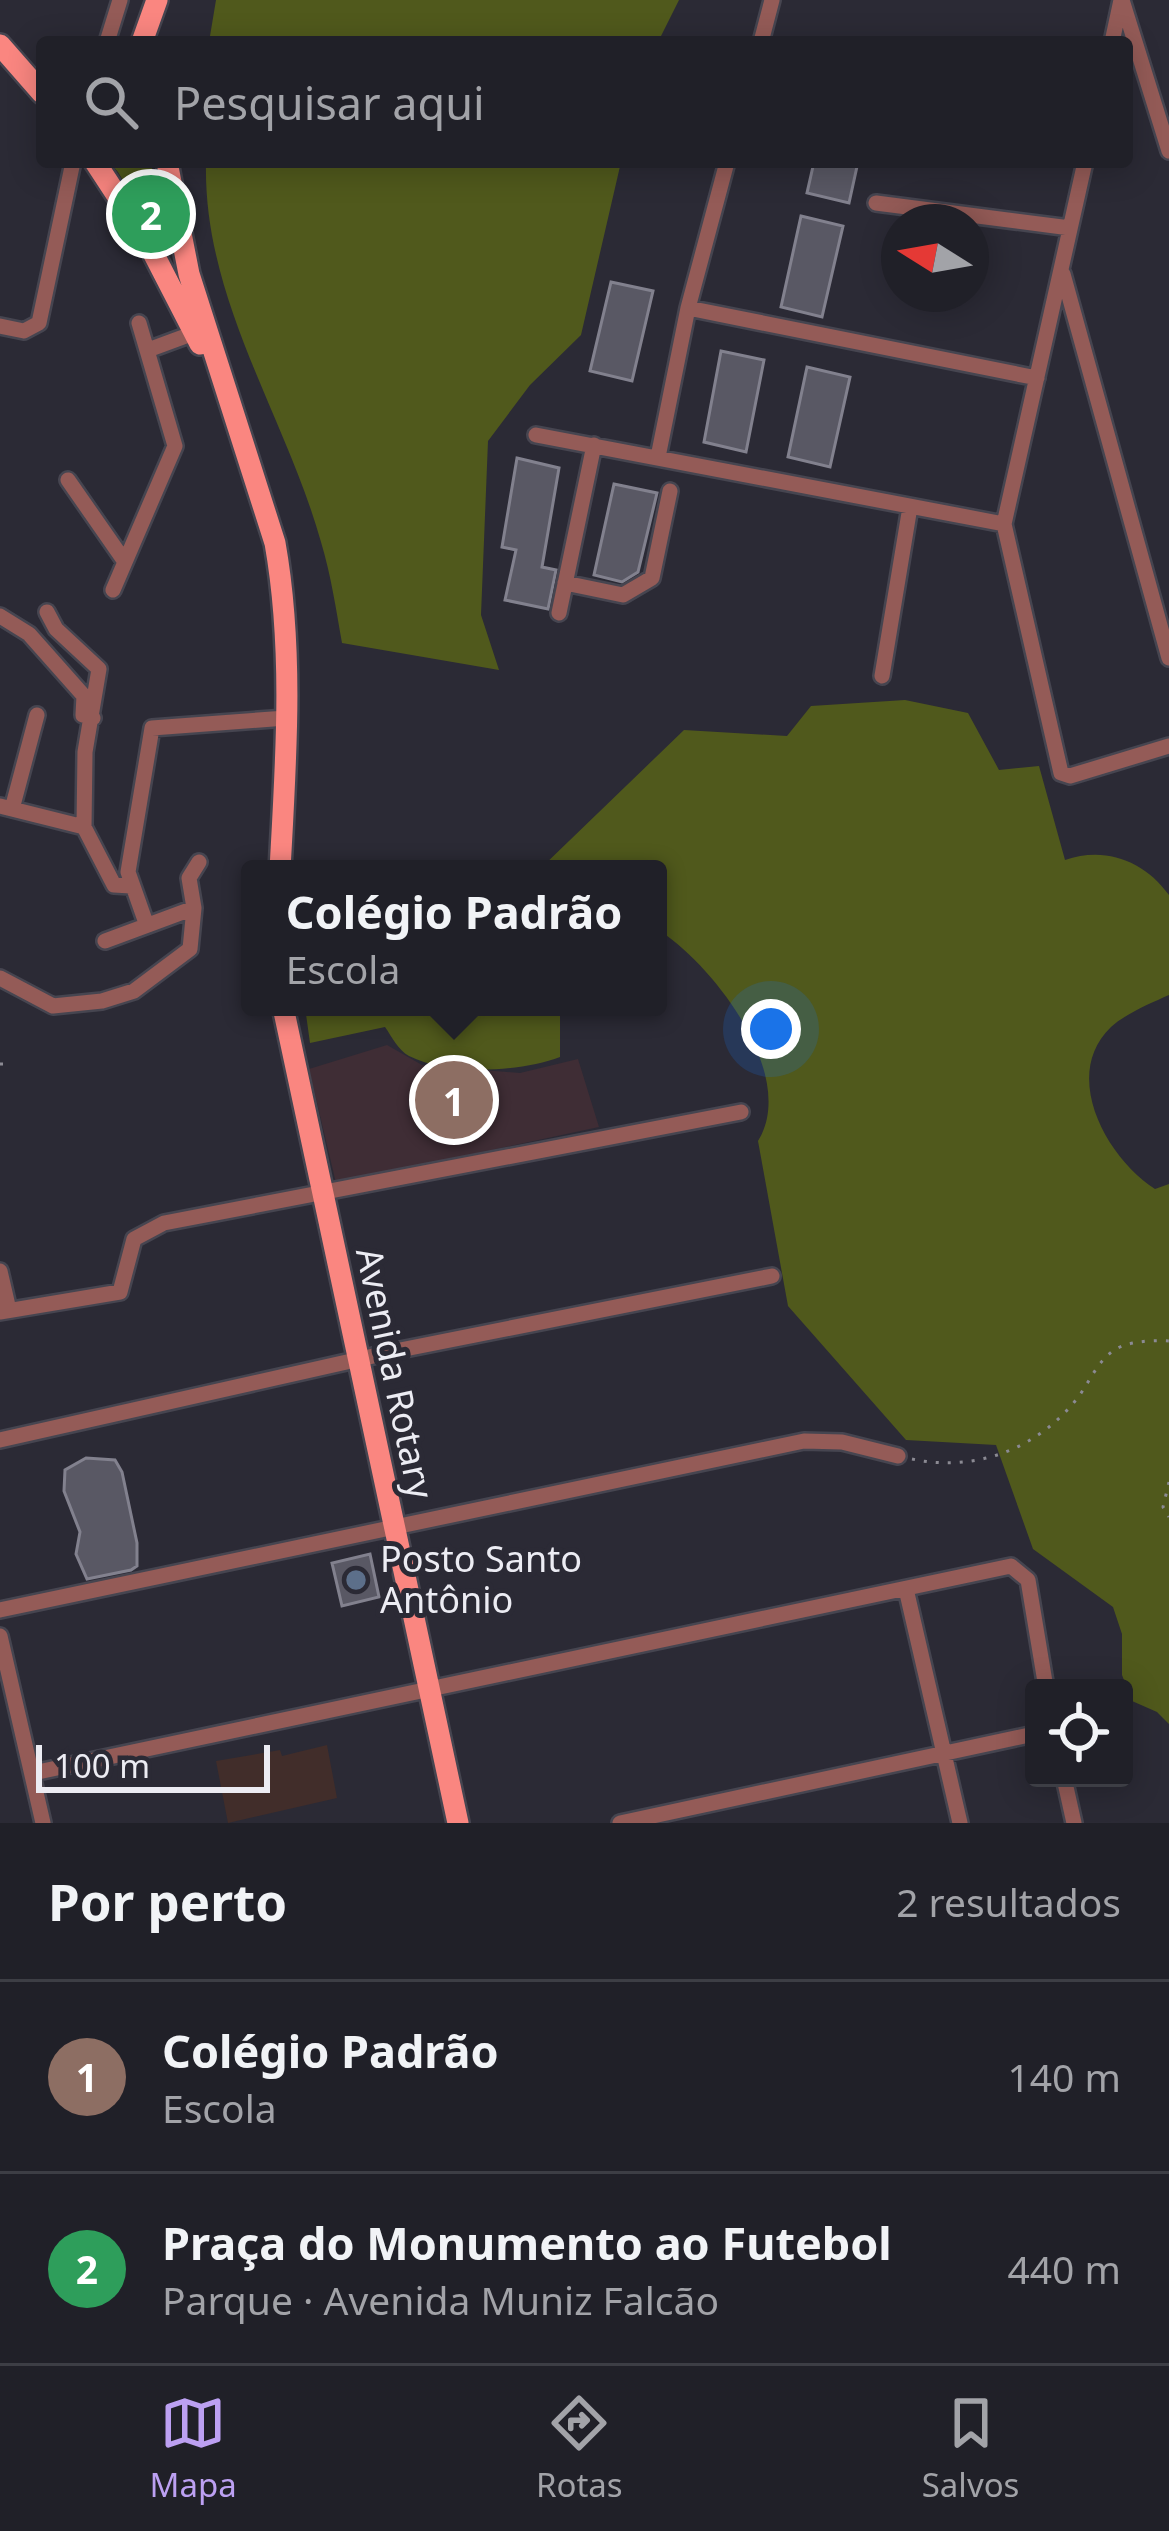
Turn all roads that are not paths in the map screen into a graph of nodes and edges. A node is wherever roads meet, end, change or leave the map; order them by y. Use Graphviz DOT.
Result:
graph roads {
  1 [pos="120,0"];
  2 [pos="159,0"];
  3 [pos="772,0"];
  4 [pos="1122,0"];
  5 [pos="109,36"];
  6 [pos="144,36"];
  7 [pos="160,36"];
  8 [pos="763,36"];
  9 [pos="1113,36"];
  10 [pos="0,45"];
  11 [pos="32,73"];
  12 [pos="1169,151"];
  13 [pos="72,168"];
  14 [pos="99,168"];
  15 [pos="167,168"];
  16 [pos="726,168"];
  17 [pos="1084,168"];
  18 [pos="876,203"];
  19 [pos="1070,228"];
  20 [pos="1061,267"];
  21 [pos="688,308"];
  22 [pos="139,323"];
  23 [pos="0,326"];
  24 [pos="194,333"];
  25 [pos="1077,333"];
  26 [pos="1045,340"];
  27 [pos="148,350"];
  28 [pos="1036,378"];
  29 [pos="225,392"];
  30 [pos="536,435"];
  31 [pos="594,445"];
  32 [pos="658,457"];
  33 [pos="68,479"];
  34 [pos="670,491"];
  35 [pos="910,507"];
  36 [pos="1004,524"];
  37 [pos="123,559"];
  38 [pos="566,583"];
  39 [pos="113,590"];
  40 [pos="47,611"];
  41 [pos="559,613"];
  42 [pos="0,616"];
  43 [pos="1169,658"];
  44 [pos="882,676"];
  45 [pos="37,715"];
  46 [pos="93,718"];
  47 [pos="286,718"];
  48 [pos="1169,746"];
  49 [pos="6,807"];
  50 [pos="84,827"];
  51 [pos="280,860"];
  52 [pos="200,862"];
  53 [pos="131,886"];
  54 [pos="194,908"];
  55 [pos="146,923"];
  56 [pos="105,941"];
  57 [pos="0,978"];
  58 [pos="285,1016"];
  59 [pos="741,1112"];
  60 [pos="320,1195"];
  61 [pos="0,1271"];
  62 [pos="772,1276"];
  63 [pos="4,1311"];
  64 [pos="361,1359"];
  65 [pos="0,1439"];
  66 [pos="898,1456"];
  67 [pos="394,1524"];
  68 [pos="906,1589"];
  69 [pos="0,1610"];
  70 [pos="0,1636"];
  71 [pos="1044,1679"];
  72 [pos="429,1691"];
  73 [pos="1025,1736"];
  74 [pos="945,1754"];
  75 [pos="33,1773"];
  76 [pos="1066,1787"];
  77 [pos="43,1823"];
  78 [pos="458,1823"];
  79 [pos="620,1823"];
  80 [pos="960,1823"];
  81 [pos="1074,1823"];
  1 -- 5 [label="street"];
  2 -- 6 [label="main road"];
  2 -- 7 [label="main road"];
  3 -- 8 [label="street"];
  4 -- 9 [label="street"];
  4 -- 12 [label="street"];
  10 -- 11 [label="main road"];
  13 -- 23 [label="street"];
  14 -- 24 [label="main road"];
  15 -- 29 [label="main road"];
  16 -- 21 [label="street"];
  17 -- 19 [label="street"];
  18 -- 19 [label="street"];
  19 -- 20 [label="street"];
  20 -- 25 [label="street"];
  20 -- 26 [label="street"];
  21 -- 28 [label="street"];
  21 -- 32 [label="street"];
  22 -- 27 [label="street"];
  24 -- 27 [label="street"];
  24 -- 29 [label="main road"];
  25 -- 26 [label="street"];
  25 -- 43 [label="street"];
  26 -- 28 [label="street"];
  27 -- 37 [label="street"];
  28 -- 36 [label="street"];
  29 -- 47 [label="main road"];
  30 -- 31 [label="street"];
  31 -- 32 [label="street"];
  31 -- 38 [label="street"];
  32 -- 35 [label="street"];
  33 -- 37 [label="street"];
  34 -- 38 [label="street"];
  35 -- 36 [label="street"];
  35 -- 44 [label="street"];
  36 -- 48 [label="street"];
  37 -- 39 [label="street"];
  38 -- 41 [label="street"];
  40 -- 46 [label="street"];
  42 -- 46 [label="street"];
  45 -- 49 [label="street"];
  46 -- 50 [label="street"];
  47 -- 51 [label="main road"];
  47 -- 53 [label="street"];
  49 -- 50 [label="street"];
  50 -- 53 [label="street"];
  52 -- 54 [label="street"];
  53 -- 55 [label="street"];
  54 -- 55 [label="street"];
  54 -- 57 [label="street"];
  55 -- 56 [label="street"];
  58 -- 60 [label="main road, Avenida Rotary"];
  59 -- 60 [label="street"];
  60 -- 63 [label="street"];
  60 -- 64 [label="main road, Avenida Rotary"];
  61 -- 63 [label="street"];
  62 -- 64 [label="street"];
  64 -- 65 [label="street"];
  64 -- 67 [label="main road, Avenida Rotary"];
  66 -- 67 [label="street"];
  67 -- 69 [label="street"];
  67 -- 72 [label="main road, Avenida Rotary"];
  68 -- 71 [label="street"];
  68 -- 72 [label="street"];
  68 -- 74 [label="street"];
  70 -- 75 [label="street"];
  72 -- 75 [label="street"];
  72 -- 78 [label="main road, Avenida Rotary"];
  73 -- 74 [label="street"];
  74 -- 79 [label="street"];
  74 -- 80 [label="street"];
  75 -- 77 [label="street"];
  76 -- 81 [label="street"];
}
